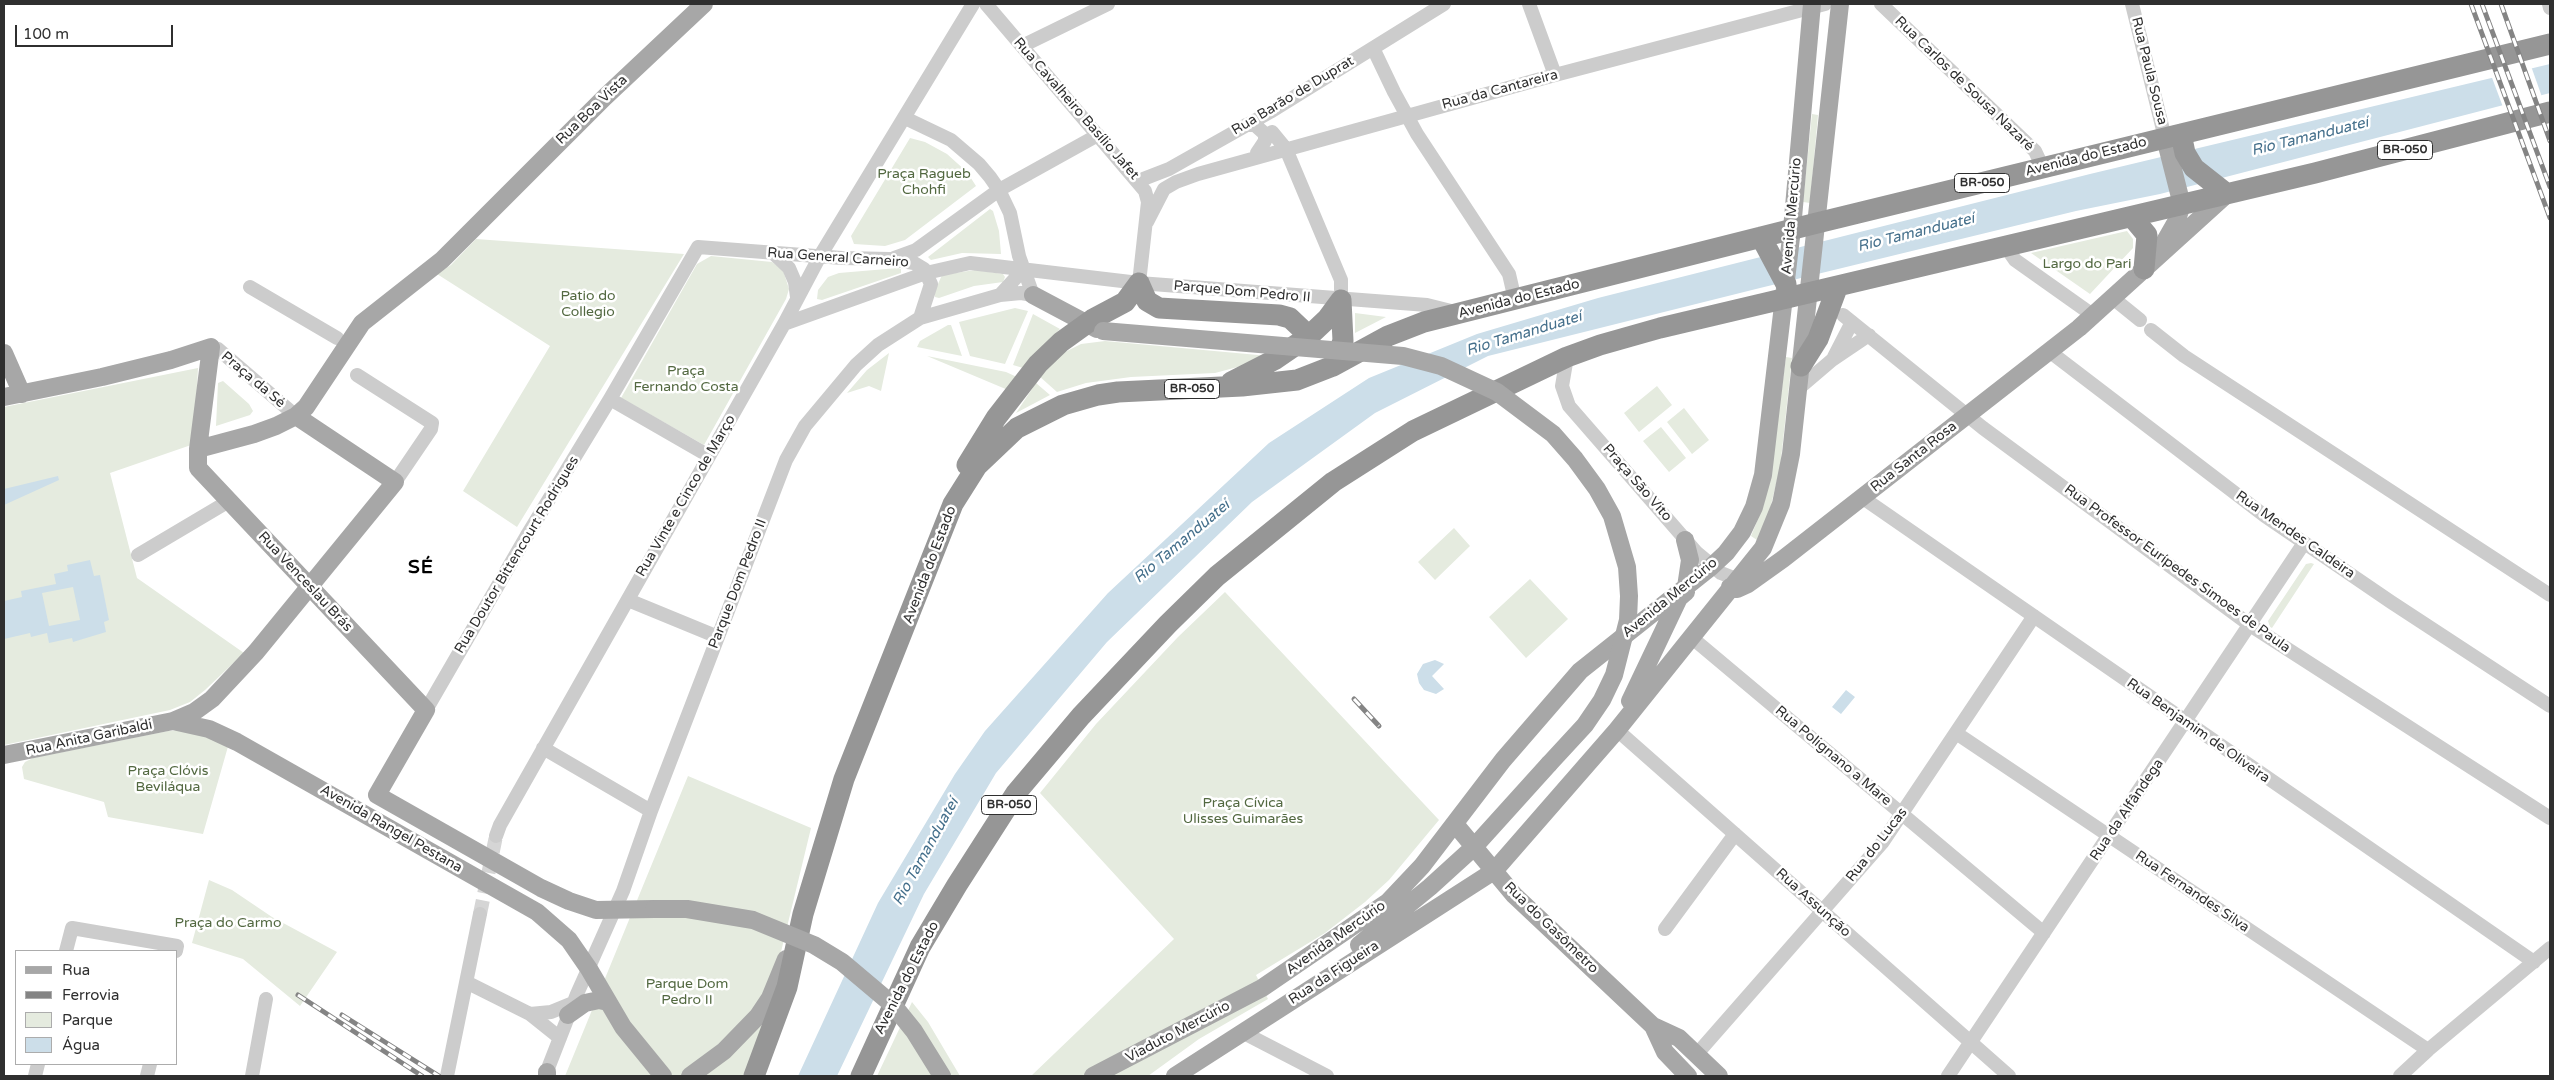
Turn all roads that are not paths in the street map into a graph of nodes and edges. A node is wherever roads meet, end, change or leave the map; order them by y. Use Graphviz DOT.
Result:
graph roads {
  1 [pos="704,4"];
  2 [pos="974,4"];
  3 [pos="986,4"];
  4 [pos="1108,4"];
  5 [pos="1444,4"];
  6 [pos="1528,4"];
  7 [pos="1840,4"];
  8 [pos="1881,4"];
  9 [pos="2132,4"];
  10 [pos="2549,4"];
  11 [pos="1816,5"];
  12 [pos="2550,8"];
  13 [pos="2550,44"];
  14 [pos="1022,46"];
  15 [pos="1373,48"];
  16 [pos="1555,75"];
  17 [pos="1270,112"];
  18 [pos="2550,112"];
  19 [pos="1407,115"];
  20 [pos="905,118"];
  21 [pos="1246,125"];
  22 [pos="1272,132"];
  23 [pos="1098,135"];
  24 [pos="2174,140"];
  25 [pos="1286,148"];
  26 [pos="1257,153"];
  27 [pos="1192,156"];
  28 [pos="1243,161"];
  29 [pos="2043,168"];
  30 [pos="1169,169"];
  31 [pos="1198,174"];
  32 [pos="1138,181"];
  33 [pos="1176,182"];
  34 [pos="999,190"];
  35 [pos="2222,190"];
  36 [pos="2181,200"];
  37 [pos="2132,217"];
  38 [pos="1147,222"];
  39 [pos="1815,233"];
  40 [pos="1791,238"];
  41 [pos="1765,244"];
  42 [pos="2006,247"];
  43 [pos="774,254"];
  44 [pos="820,256"];
  45 [pos="889,259"];
  46 [pos="2144,269"];
  47 [pos="1023,270"];
  48 [pos="926,273"];
  49 [pos="1139,283"];
  50 [pos="250,287"];
  51 [pos="1837,288"];
  52 [pos="1809,291"];
  53 [pos="1785,292"];
  54 [pos="1000,295"];
  55 [pos="1034,295"];
  56 [pos="797,297"];
  57 [pos="2114,298"];
  58 [pos="1341,300"];
  59 [pos="1515,300"];
  60 [pos="1461,313"];
  61 [pos="2094,316"];
  62 [pos="920,318"];
  63 [pos="2140,320"];
  64 [pos="784,324"];
  65 [pos="1095,328"];
  66 [pos="2151,330"];
  67 [pos="1869,335"];
  68 [pos="1309,336"];
  69 [pos="337,338"];
  70 [pos="211,347"];
  71 [pos="2049,351"];
  72 [pos="4,353"];
  73 [pos="1567,358"];
  74 [pos="1832,360"];
  75 [pos="1333,366"];
  76 [pos="1801,366"];
  77 [pos="357,375"];
  78 [pos="1217,388"];
  79 [pos="1798,389"];
  80 [pos="22,394"];
  81 [pos="4,397"];
  82 [pos="610,400"];
  83 [pos="1967,415"];
  84 [pos="296,416"];
  85 [pos="198,449"];
  86 [pos="709,456"];
  87 [pos="396,482"];
  88 [pos="1863,498"];
  89 [pos="229,501"];
  90 [pos="953,504"];
  91 [pos="1686,540"];
  92 [pos="2304,543"];
  93 [pos="138,555"];
  94 [pos="1711,566"];
  95 [pos="1691,583"];
  96 [pos="1739,583"];
  97 [pos="309,586"];
  98 [pos="2550,595"];
  99 [pos="628,600"];
  100 [pos="2034,616"];
  101 [pos="2250,625"];
  102 [pos="718,637"];
  103 [pos="1691,637"];
  104 [pos="2550,706"];
  105 [pos="426,710"];
  106 [pos="173,721"];
  107 [pos="2185,722"];
  108 [pos="1618,728"];
  109 [pos="1956,733"];
  110 [pos="543,748"];
  111 [pos="4,755"];
  112 [pos="326,792"];
  113 [pos="377,795"];
  114 [pos="651,810"];
  115 [pos="1902,814"];
  116 [pos="2550,818"];
  117 [pos="1455,824"];
  118 [pos="1735,834"];
  119 [pos="496,836"];
  120 [pos="2109,836"];
  121 [pos="1474,847"];
  122 [pos="1422,866"];
  123 [pos="1494,871"];
  124 [pos="614,911"];
  125 [pos="1823,912"];
  126 [pos="480,914"];
  127 [pos="803,914"];
  128 [pos="1381,928"];
  129 [pos="1665,929"];
  130 [pos="2044,933"];
  131 [pos="2550,948"];
  132 [pos="177,949"];
  133 [pos="66,950"];
  134 [pos="2534,962"];
  135 [pos="589,969"];
  136 [pos="468,982"];
  137 [pos="1319,983"];
  138 [pos="1262,988"];
  139 [pos="266,999"];
  140 [pos="610,1004"];
  141 [pos="530,1014"];
  142 [pos="566,1020"];
  143 [pos="1653,1026"];
  144 [pos="1242,1032"];
  145 [pos="1970,1042"];
  146 [pos="2428,1050"];
  147 [pos="1210,1053"];
  148 [pos="1696,1055"];
  149 [pos="449,1070"];
  150 [pos="2403,1074"];
  151 [pos="546,1075"];
  152 [pos="252,1076"];
  153 [pos="436,1076"];
  154 [pos="663,1076"];
  155 [pos="690,1076"];
  156 [pos="754,1076"];
  157 [pos="860,1076"];
  158 [pos="942,1076"];
  159 [pos="1093,1076"];
  160 [pos="1175,1076"];
  161 [pos="1191,1076"];
  162 [pos="1327,1076"];
  163 [pos="1688,1076"];
  164 [pos="1719,1076"];
  165 [pos="1948,1076"];
  166 [pos="2009,1076"];
  167 [pos="2420,1076"];
  1 -- 84 [label="main road, Rua Boa Vista"];
  2 -- 20 [label="street, Rua Vinte e Cinco de Março"];
  3 -- 14 [label="street, Rua Cavalheiro Basílio Jafet"];
  4 -- 14 [label="street"];
  5 -- 15 [label="street, Rua Barão de Duprat"];
  6 -- 16 [label="street"];
  7 -- 39 [label="main road, Avenida Mercúrio"];
  8 -- 29 [label="street, Rua Carlos de Sousa Nazaré"];
  9 -- 24 [label="street, Rua Paula Sousa"];
  10 -- 12 [label="street"];
  11 -- 16 [label="street, Rua da Cantareira"];
  11 -- 40 [label="main road, Avenida Mercúrio"];
  13 -- 24 [label="highway, Avenida do Estado / BR-050"];
  14 -- 23 [label="street, Rua Cavalheiro Basílio Jafet"];
  15 -- 17 [label="street, Rua Barão de Duprat"];
  15 -- 19 [label="street"];
  16 -- 19 [label="street, Rua da Cantareira"];
  17 -- 21 [label="street, Rua Barão de Duprat"];
  17 -- 22 [label="street"];
  18 -- 35 [label="highway, Avenida do Estado / BR-050"];
  19 -- 25 [label="street, Rua da Cantareira"];
  19 -- 59 [label="street"];
  20 -- 34 [label="street"];
  20 -- 44 [label="street, Rua Vinte e Cinco de Março"];
  21 -- 26 [label="street"];
  21 -- 27 [label="street, Rua Barão de Duprat"];
  22 -- 25 [label="street"];
  22 -- 26 [label="street"];
  23 -- 32 [label="street, Rua Cavalheiro Basílio Jafet"];
  23 -- 34 [label="street"];
  24 -- 29 [label="highway, Avenida do Estado / BR-050"];
  24 -- 35 [label="highway"];
  24 -- 36 [label="main road"];
  25 -- 28 [label="street, Rua da Cantareira"];
  25 -- 58 [label="street"];
  26 -- 28 [label="street"];
  27 -- 30 [label="street, Rua Barão de Duprat"];
  27 -- 31 [label="street"];
  28 -- 31 [label="street, Rua da Cantareira"];
  29 -- 39 [label="highway, Avenida do Estado / BR-050"];
  30 -- 32 [label="street, Rua Barão de Duprat"];
  30 -- 33 [label="street"];
  31 -- 33 [label="street, Rua da Cantareira"];
  32 -- 38 [label="street, Rua Cavalheiro Basílio Jafet"];
  33 -- 38 [label="street, Rua Cavalheiro Basílio Jafet"];
  34 -- 45 [label="street"];
  34 -- 47 [label="street"];
  35 -- 36 [label="highway, Avenida do Estado / BR-050"];
  35 -- 46 [label="main road"];
  36 -- 37 [label="highway, Avenida do Estado / BR-050"];
  36 -- 46 [label="main road"];
  37 -- 42 [label="highway, Avenida do Estado / BR-050"];
  37 -- 46 [label="highway"];
  38 -- 49 [label="street, Rua Cavalheiro Basílio Jafet"];
  39 -- 40 [label="highway, Avenida do Estado / BR-050"];
  39 -- 52 [label="main road, Avenida Mercúrio"];
  40 -- 41 [label="highway, Avenida do Estado / BR-050"];
  40 -- 53 [label="main road, Avenida Mercúrio"];
  41 -- 53 [label="highway"];
  41 -- 59 [label="highway, Avenida do Estado / BR-050"];
  42 -- 51 [label="highway, Avenida do Estado / BR-050"];
  42 -- 61 [label="street"];
  43 -- 44 [label="street, Rua General Carneiro"];
  43 -- 56 [label="street"];
  43 -- 82 [label="street, Rua General Carneiro"];
  44 -- 45 [label="street, Rua General Carneiro"];
  44 -- 56 [label="street, Rua Vinte e Cinco de Março"];
  45 -- 48 [label="street, Rua General Carneiro"];
  46 -- 57 [label="main road"];
  47 -- 48 [label="street, Parque Dom Pedro II"];
  47 -- 49 [label="street, Parque Dom Pedro II"];
  47 -- 54 [label="street"];
  47 -- 55 [label="street"];
  48 -- 62 [label="street, Rua General Carneiro"];
  48 -- 64 [label="street"];
  49 -- 58 [label="street, Parque Dom Pedro II"];
  49 -- 65 [label="highway"];
  49 -- 68 [label="highway"];
  50 -- 69 [label="street"];
  51 -- 52 [label="highway, Avenida do Estado / BR-050"];
  51 -- 76 [label="highway"];
  52 -- 53 [label="highway, Avenida do Estado / BR-050"];
  52 -- 76 [label="main road, Avenida Mercúrio"];
  53 -- 73 [label="highway, Avenida do Estado / BR-050"];
  53 -- 94 [label="main road, Avenida Mercúrio"];
  54 -- 55 [label="street, Parque Dom Pedro II"];
  54 -- 62 [label="street, Parque Dom Pedro II"];
  55 -- 65 [label="main road"];
  56 -- 64 [label="street, Rua Vinte e Cinco de Março"];
  57 -- 61 [label="main road"];
  57 -- 63 [label="street"];
  58 -- 60 [label="street, Parque Dom Pedro II"];
  58 -- 68 [label="highway"];
  58 -- 75 [label="highway"];
  59 -- 60 [label="highway, Avenida do Estado / BR-050"];
  60 -- 75 [label="highway, Avenida do Estado / BR-050"];
  61 -- 71 [label="main road, Rua Santa Rosa"];
  62 -- 102 [label="street, Parque Dom Pedro II"];
  64 -- 86 [label="street, Rua Vinte e Cinco de Março"];
  65 -- 90 [label="highway"];
  65 -- 121 [label="main road, bridge"];
  66 -- 98 [label="street"];
  67 -- 74 [label="street"];
  67 -- 74 [label="street, Rua Professor Eurípedes Simoes de Paula"];
  67 -- 83 [label="street, Rua Professor Eurípedes Simoes de Paula"];
  68 -- 78 [label="highway"];
  70 -- 80 [label="main road, Praça da Sé"];
  70 -- 84 [label="street, Praça da Sé"];
  70 -- 85 [label="main road, Praça da Sé"];
  71 -- 83 [label="main road, Rua Santa Rosa"];
  71 -- 92 [label="street, Rua Mendes Caldeira"];
  72 -- 80 [label="main road"];
  73 -- 91 [label="street, Praça São Vito"];
  73 -- 157 [label="highway, Avenida do Estado / BR-050"];
  74 -- 79 [label="street"];
  75 -- 78 [label="highway, Avenida do Estado / BR-050"];
  76 -- 79 [label="main road, Avenida Mercúrio"];
  77 -- 87 [label="street"];
  78 -- 90 [label="highway, Avenida do Estado / BR-050"];
  79 -- 96 [label="main road, Avenida Mercúrio"];
  80 -- 81 [label="main road, Praça da Sé"];
  82 -- 86 [label="street"];
  82 -- 105 [label="street, Rua Doutor Bittencourt Rodrigues"];
  83 -- 88 [label="main road, Rua Santa Rosa"];
  83 -- 101 [label="street, Rua Professor Eurípedes Simoes de Paula"];
  84 -- 85 [label="main road, Praça da Sé"];
  84 -- 87 [label="main road"];
  85 -- 89 [label="main road, Rua Venceslau Brás"];
  86 -- 99 [label="street, Rua Vinte e Cinco de Março"];
  87 -- 97 [label="main road"];
  88 -- 96 [label="main road, Rua Santa Rosa"];
  88 -- 100 [label="street, Rua Benjamim de Oliveira"];
  89 -- 93 [label="street"];
  89 -- 97 [label="main road, Rua Venceslau Brás"];
  90 -- 127 [label="highway, Avenida do Estado / BR-050"];
  91 -- 94 [label="street, Praça São Vito"];
  91 -- 95 [label="main road"];
  92 -- 101 [label="street, Rua da Alfândega"];
  92 -- 104 [label="street, Rua Mendes Caldeira"];
  94 -- 95 [label="main road, Avenida Mercúrio"];
  94 -- 96 [label="street, Praça São Vito"];
  95 -- 108 [label="main road"];
  95 -- 117 [label="main road, Avenida Mercúrio"];
  96 -- 103 [label="main road, Avenida Mercúrio"];
  97 -- 105 [label="main road, Rua Venceslau Brás"];
  97 -- 106 [label="main road"];
  99 -- 102 [label="street"];
  99 -- 110 [label="street, Rua Vinte e Cinco de Março"];
  100 -- 107 [label="street, Rua Benjamim de Oliveira"];
  100 -- 109 [label="street, Rua do Lucas"];
  101 -- 107 [label="street, Rua da Alfândega"];
  101 -- 116 [label="street, Rua Professor Eurípedes Simoes de Paula"];
  102 -- 114 [label="street, Parque Dom Pedro II"];
  103 -- 108 [label="main road, Avenida Mercúrio"];
  103 -- 115 [label="street, Rua Polignano a Mare"];
  105 -- 113 [label="main road"];
  106 -- 111 [label="main road, Rua Anita Garibaldi"];
  106 -- 112 [label="main road, Avenida Rangel Pestana"];
  107 -- 120 [label="street, Rua da Alfândega"];
  107 -- 134 [label="street, Rua Benjamim de Oliveira"];
  108 -- 118 [label="street, Rua Assunção"];
  108 -- 123 [label="main road, Avenida Mercúrio"];
  109 -- 115 [label="street, Rua do Lucas"];
  109 -- 120 [label="street, Rua Fernandes Silva"];
  110 -- 114 [label="street"];
  110 -- 119 [label="street, Rua Vinte e Cinco de Março"];
  112 -- 113 [label="main road"];
  112 -- 135 [label="main road, Avenida Rangel Pestana"];
  113 -- 124 [label="main road, Avenida Rangel Pestana"];
  114 -- 124 [label="street, Parque Dom Pedro II"];
  115 -- 125 [label="street, Rua do Lucas"];
  115 -- 130 [label="street, Rua Polignano a Mare"];
  117 -- 121 [label="main road, Rua do Gasômetro"];
  117 -- 122 [label="main road, Avenida Mercúrio"];
  118 -- 125 [label="street, Rua Assunção"];
  118 -- 129 [label="street"];
  120 -- 130 [label="street, Rua da Alfândega"];
  120 -- 146 [label="street, Rua Fernandes Silva"];
  121 -- 123 [label="main road, Rua do Gasômetro"];
  121 -- 128 [label="main road"];
  122 -- 128 [label="main road"];
  122 -- 138 [label="main road, Avenida Mercúrio"];
  123 -- 137 [label="main road, Rua da Figueira"];
  123 -- 143 [label="main road, Rua do Gasômetro"];
  124 -- 135 [label="street, Parque Dom Pedro II"];
  124 -- 158 [label="main road, Avenida Rangel Pestana, bridge"];
  125 -- 145 [label="street, Rua Assunção"];
  125 -- 148 [label="street, Rua do Lucas"];
  126 -- 136 [label="street"];
  127 -- 155 [label="main road, Avenida do Estado"];
  127 -- 156 [label="highway, Avenida do Estado / BR-050"];
  128 -- 137 [label="main road"];
  130 -- 145 [label="street, Rua da Alfândega"];
  131 -- 134 [label="street"];
  132 -- 133 [label="street"];
  134 -- 146 [label="street"];
  135 -- 140 [label="main road, Avenida Rangel Pestana"];
  135 -- 142 [label="street, Parque Dom Pedro II"];
  136 -- 141 [label="street"];
  136 -- 149 [label="street"];
  137 -- 138 [label="main road"];
  137 -- 144 [label="main road, Rua da Figueira"];
  138 -- 159 [label="main road, Viaduto Mercúrio"];
  139 -- 152 [label="street"];
  140 -- 142 [label="main road"];
  140 -- 154 [label="main road, Avenida Rangel Pestana"];
  141 -- 142 [label="street"];
  141 -- 142 [label="street"];
  142 -- 151 [label="street, Parque Dom Pedro II"];
  143 -- 148 [label="main road, Rua do Gasômetro"];
  143 -- 163 [label="main road, Rua do Gasômetro"];
  144 -- 147 [label="main road, Rua da Figueira"];
  144 -- 162 [label="street"];
  145 -- 165 [label="street, Rua da Alfândega"];
  145 -- 166 [label="street, Rua Assunção"];
  146 -- 150 [label="street"];
  147 -- 160 [label="main road, Rua da Figueira"];
  147 -- 161 [label="main road"];
  148 -- 164 [label="main road, Rua do Gasômetro"];
  149 -- 153 [label="street"];
  150 -- 167 [label="street"];
}
